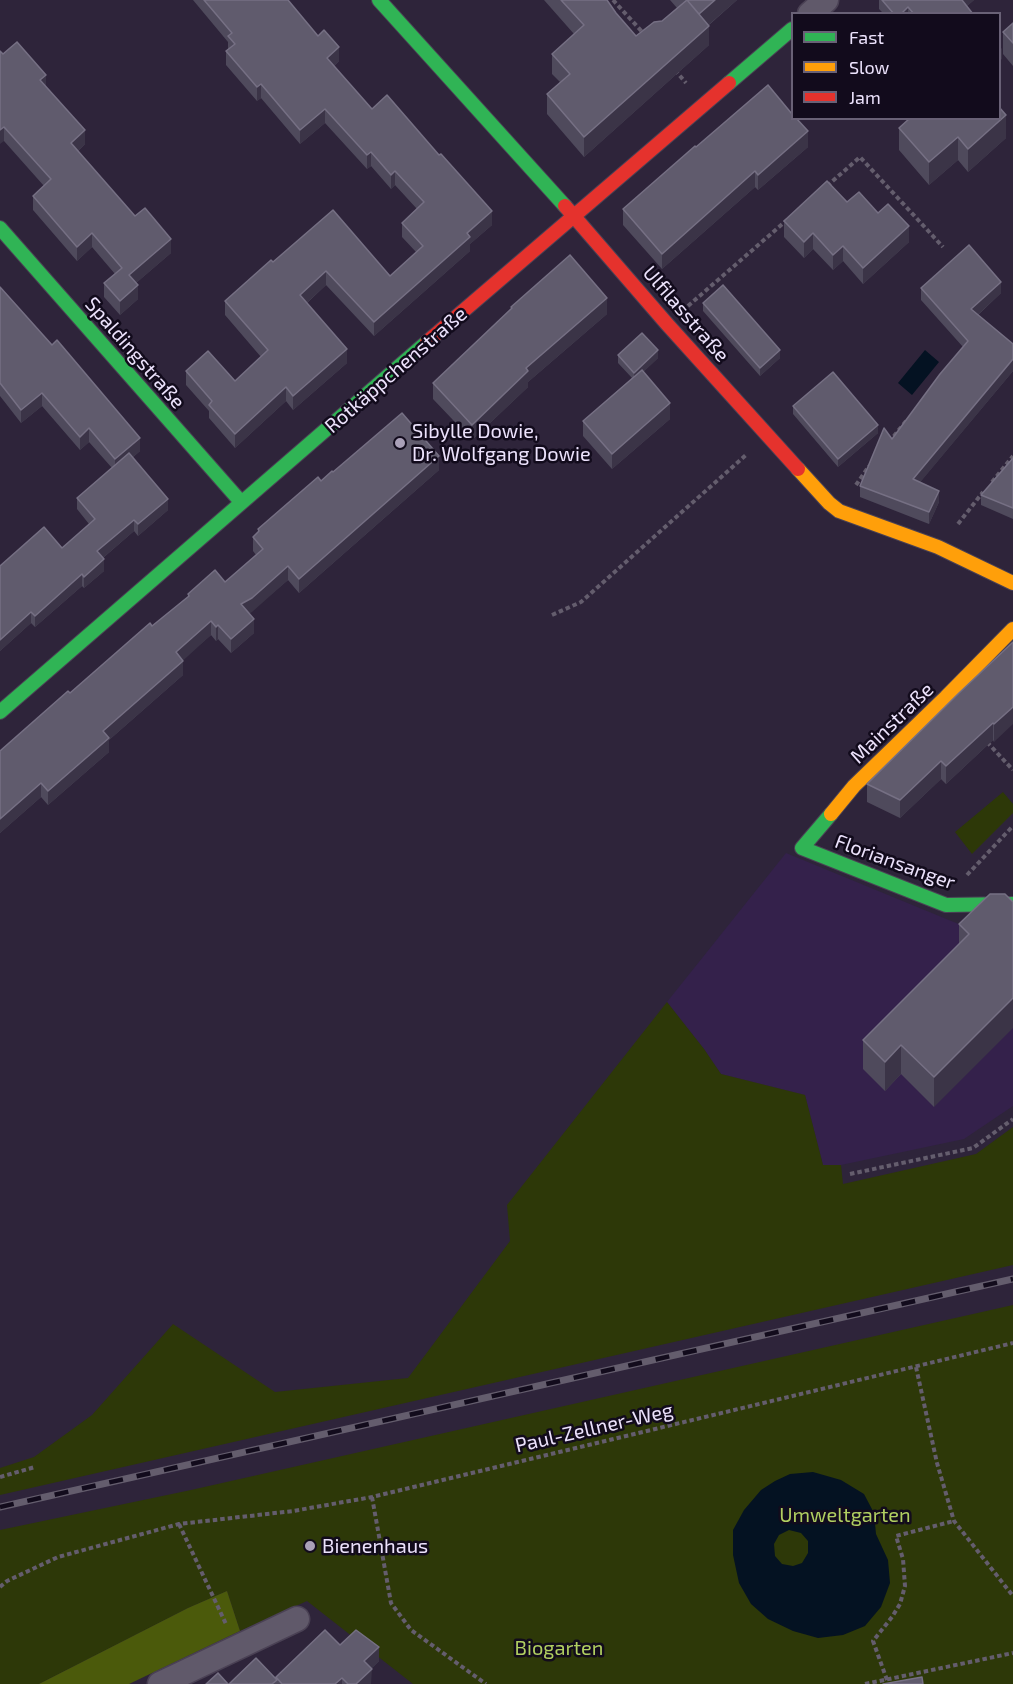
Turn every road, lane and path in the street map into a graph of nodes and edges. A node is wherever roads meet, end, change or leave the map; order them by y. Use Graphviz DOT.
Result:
graph roads {
  1 [pos="379,0"];
  2 [pos="613,0"];
  3 [pos="826,0"];
  4 [pos="812,12"];
  5 [pos="791,29"];
  6 [pos="651,43"];
  7 [pos="674,69"];
  8 [pos="705,104"];
  9 [pos="825,188"];
  10 [pos="574,216"];
  11 [pos="790,218"];
  12 [pos="0,228"];
  13 [pos="943,247"];
  14 [pos="667,324"];
  15 [pos="913,412"];
  16 [pos="763,430"];
  17 [pos="883,449"];
  18 [pos="1013,456"];
  19 [pos="876,458"];
  20 [pos="241,502"];
  21 [pos="839,511"];
  22 [pos="938,548"];
  23 [pos="1013,583"];
  24 [pos="552,615"];
  25 [pos="1013,629"];
  26 [pos="0,712"];
  27 [pos="986,742"];
  28 [pos="1013,770"];
  29 [pos="1013,826"];
  30 [pos="802,848"];
  31 [pos="1013,904"];
  32 [pos="946,905"];
  33 [pos="1013,1119"];
  34 [pos="850,1174"];
  35 [pos="1013,1342"];
  36 [pos="916,1367"];
  37 [pos="35,1467"];
  38 [pos="0,1477"];
  39 [pos="372,1497"];
  40 [pos="954,1521"];
  41 [pos="179,1524"];
  42 [pos="0,1587"];
  43 [pos="1013,1596"];
  44 [pos="297,1619"];
  45 [pos="232,1649"];
  46 [pos="1013,1653"];
  47 [pos="887,1680"];
  48 [pos="159,1684"];
  49 [pos="486,1684"];
  50 [pos="865,1684"];
  1 -- 10 [label="street, Ulfilasstraße"];
  2 -- 6 [label="path"];
  3 -- 4 [label="street"];
  5 -- 8 [label="street, Rotkäppchenstraße"];
  7 -- 8 [label="path"];
  8 -- 10 [label="street, Rotkäppchenstraße"];
  9 -- 13 [label="path"];
  10 -- 14 [label="street, Ulfilasstraße"];
  10 -- 20 [label="street, Rotkäppchenstraße"];
  11 -- 14 [label="path"];
  12 -- 20 [label="street, Spaldingstraße"];
  14 -- 16 [label="street, Ulfilasstraße"];
  15 -- 17 [label="path"];
  16 -- 21 [label="street, Ulfilasstraße"];
  16 -- 24 [label="path"];
  18 -- 22 [label="path"];
  19 -- 21 [label="path"];
  20 -- 26 [label="street, Rotkäppchenstraße"];
  21 -- 22 [label="street, Ulfilasstraße"];
  22 -- 23 [label="street, Ulfilasstraße"];
  25 -- 30 [label="street, Mainstraße"];
  27 -- 28 [label="path"];
  29 -- 32 [label="path"];
  30 -- 32 [label="street, Floriansanger"];
  31 -- 32 [label="street, Floriansanger"];
  33 -- 34 [label="path"];
  35 -- 36 [label="path, Paul-Zellner-Weg"];
  36 -- 39 [label="path, Paul-Zellner-Weg"];
  36 -- 40 [label="path"];
  37 -- 38 [label="path"];
  39 -- 41 [label="path, Paul-Zellner-Weg"];
  39 -- 49 [label="path"];
  40 -- 43 [label="path"];
  40 -- 47 [label="path"];
  41 -- 42 [label="path, Paul-Zellner-Weg"];
  41 -- 45 [label="path"];
  44 -- 45 [label="street"];
  45 -- 48 [label="street"];
  46 -- 47 [label="path"];
  47 -- 50 [label="path"];
}
